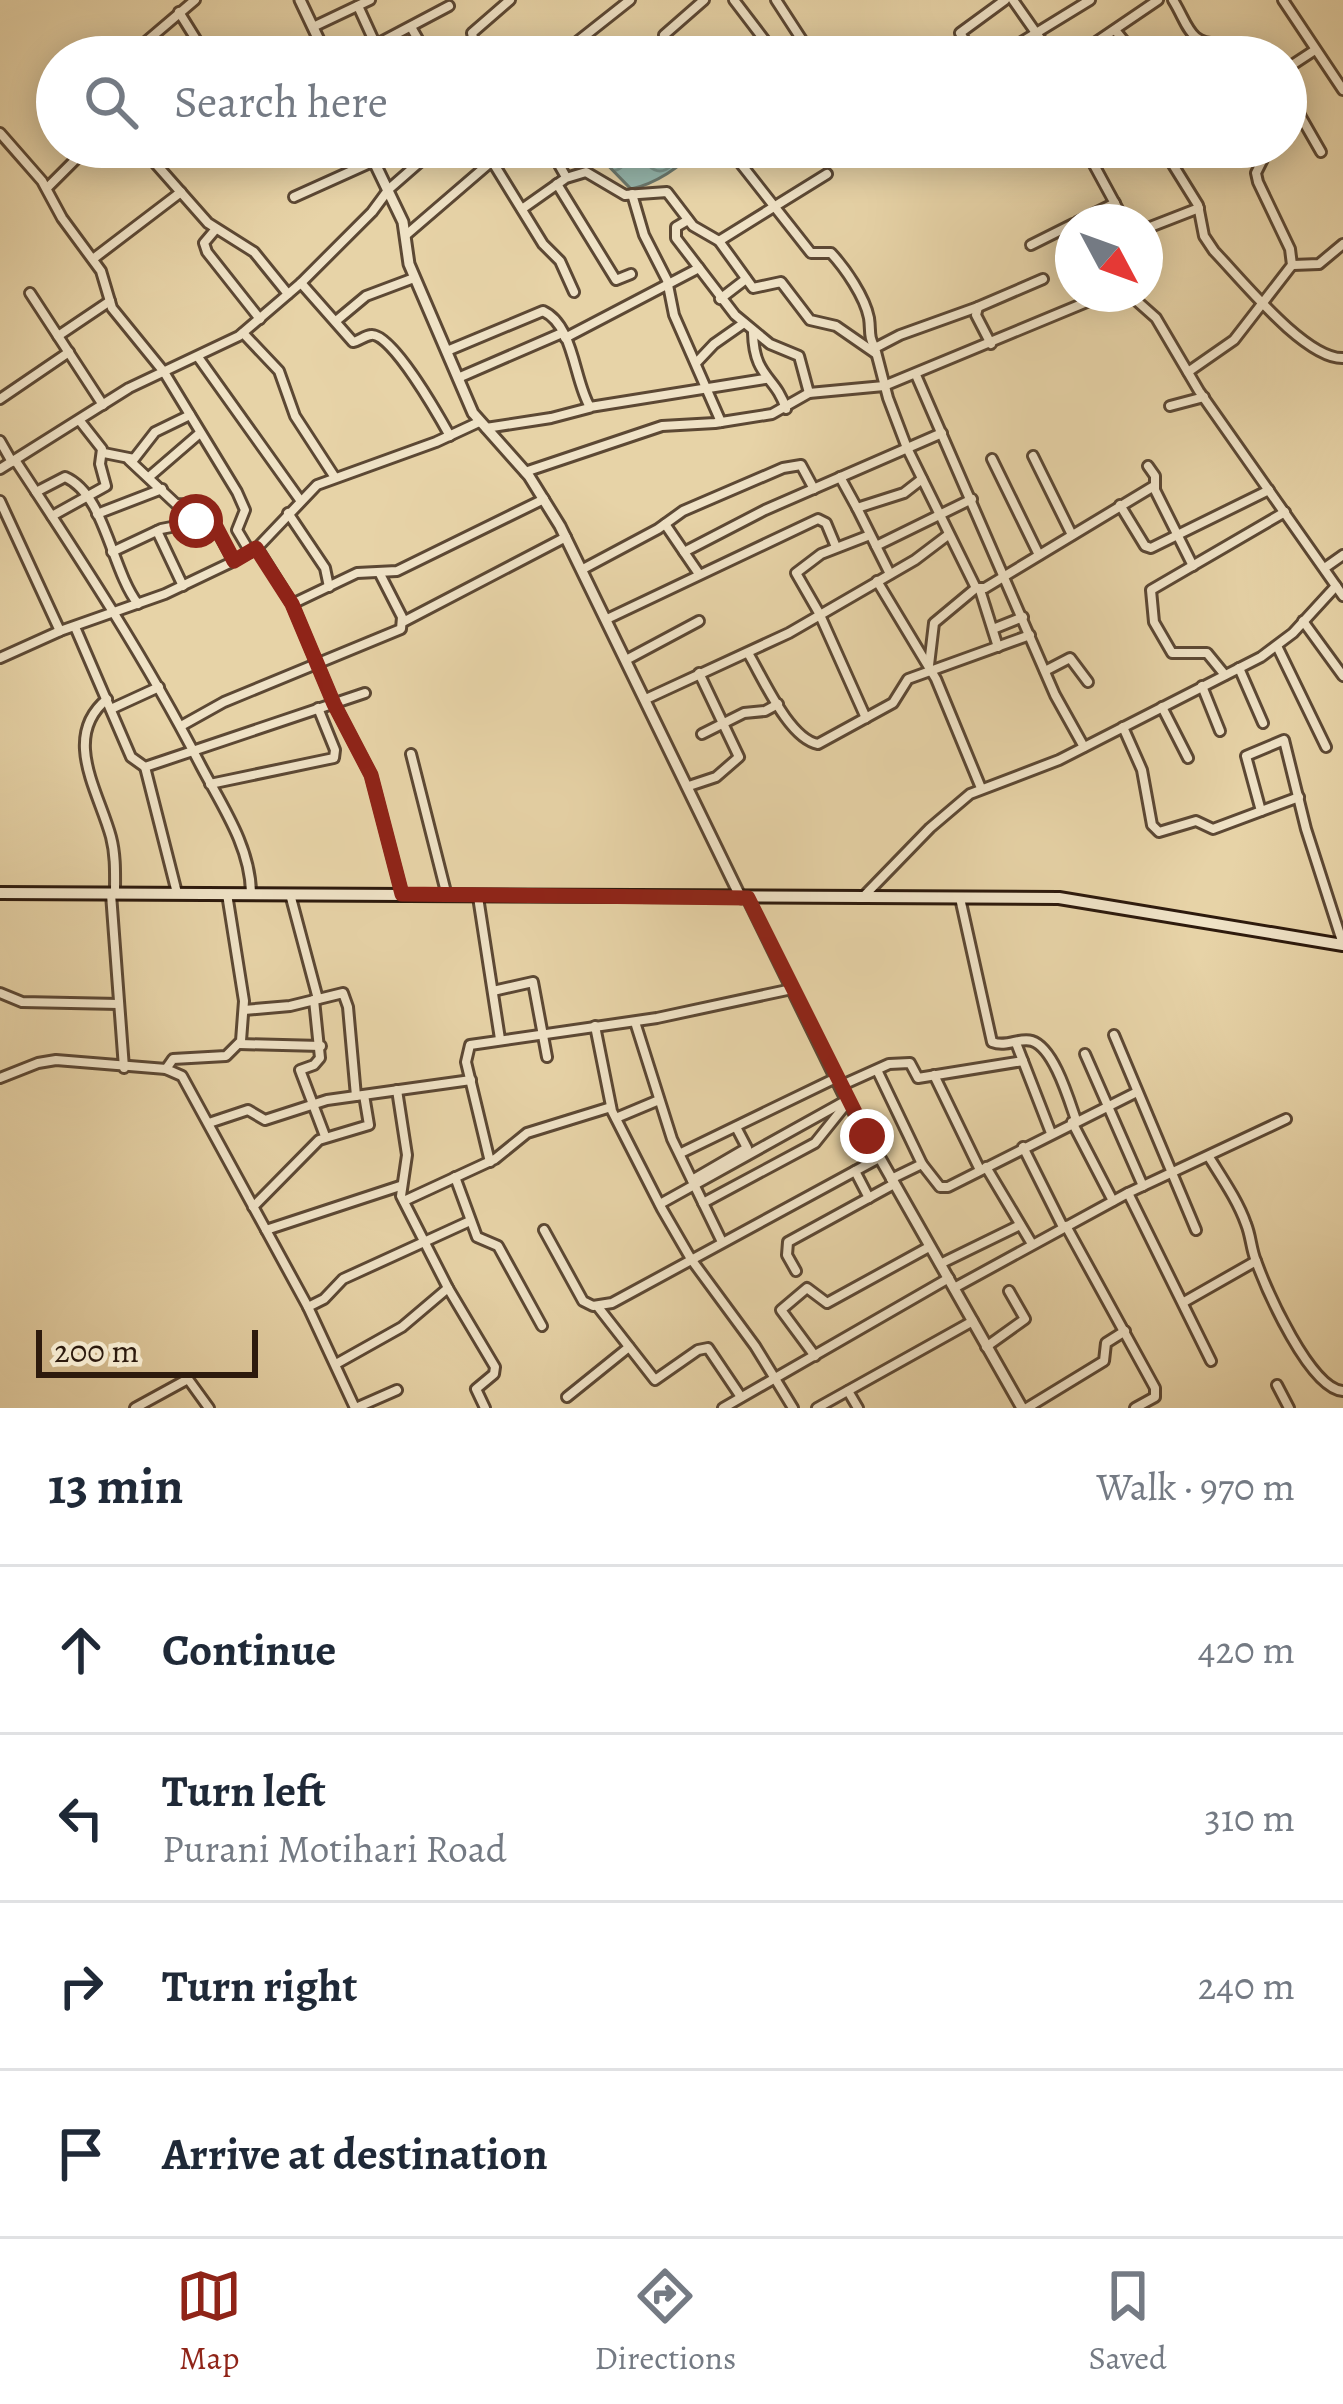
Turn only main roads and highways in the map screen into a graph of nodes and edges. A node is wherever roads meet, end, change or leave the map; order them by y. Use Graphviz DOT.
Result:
graph roads {
  1 [pos="0,893"];
  2 [pos="1343,945"];
  1 -- 2 [label="main road"];
}
